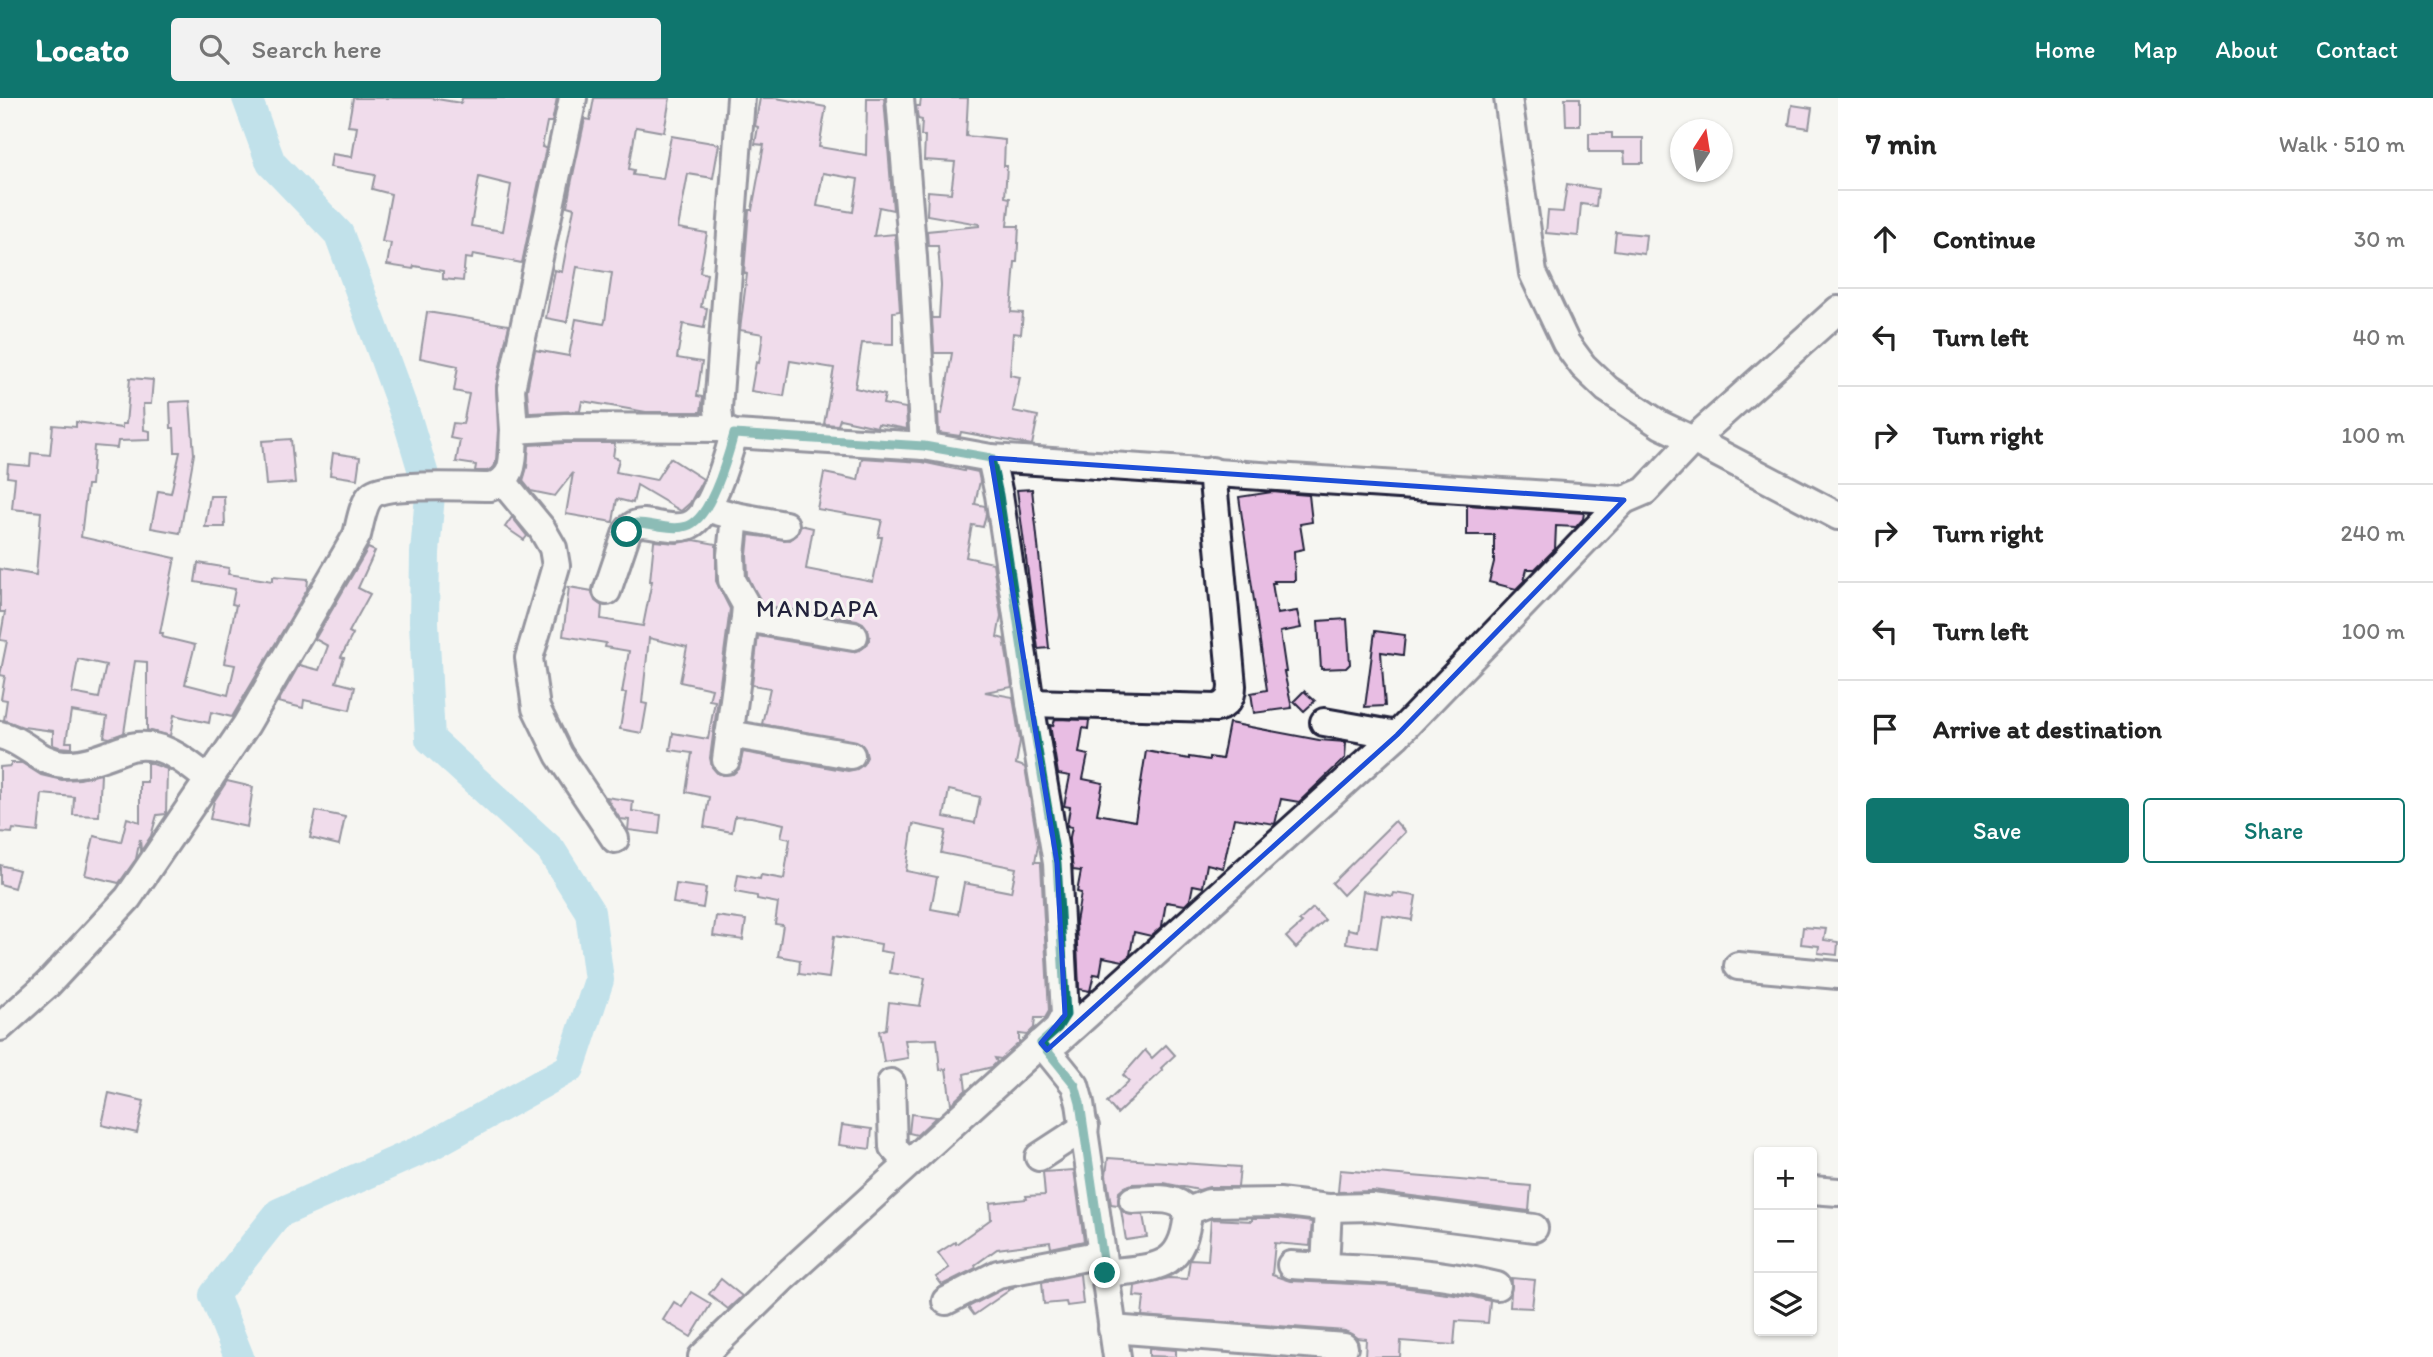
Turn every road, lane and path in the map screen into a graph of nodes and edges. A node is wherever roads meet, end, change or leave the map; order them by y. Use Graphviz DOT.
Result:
graph roads {
  1 [pos="573,98"];
  2 [pos="741,98"];
  3 [pos="900,98"];
  4 [pos="1507,98"];
  5 [pos="1838,310"];
  6 [pos="514,430"];
  7 [pos="727,431"];
  8 [pos="924,446"];
  9 [pos="1710,448"];
  10 [pos="991,458"];
  11 [pos="1212,471"];
  12 [pos="504,483"];
  13 [pos="1624,500"];
  14 [pos="705,508"];
  15 [pos="735,516"];
  16 [pos="1838,516"];
  17 [pos="785,525"];
  18 [pos="607,591"];
  19 [pos="745,618"];
  20 [pos="854,636"];
  21 [pos="1030,703"];
  22 [pos="1324,722"];
  23 [pos="1397,734"];
  24 [pos="0,735"];
  25 [pos="851,755"];
  26 [pos="209,780"];
  27 [pos="615,839"];
  28 [pos="1738,966"];
  29 [pos="1838,975"];
  30 [pos="0,1027"];
  31 [pos="1047,1050"];
  32 [pos="891,1083"];
  33 [pos="1085,1128"];
  34 [pos="1039,1157"];
  35 [pos="908,1164"];
  36 [pos="1817,1190"];
  37 [pos="1838,1192"];
  38 [pos="1133,1200"];
  39 [pos="1328,1208"];
  40 [pos="1188,1211"];
  41 [pos="1534,1228"];
  42 [pos="1104,1263"];
  43 [pos="1291,1265"];
  44 [pos="1325,1267"];
  45 [pos="1497,1286"];
  46 [pos="946,1301"];
  47 [pos="1112,1329"];
  48 [pos="1344,1347"];
  49 [pos="702,1357"];
  50 [pos="1117,1357"];
  1 -- 6 [label="street"];
  2 -- 7 [label="street"];
  3 -- 8 [label="street"];
  4 -- 9 [label="street"];
  5 -- 9 [label="street"];
  6 -- 7 [label="street"];
  6 -- 12 [label="street"];
  7 -- 8 [label="street"];
  7 -- 14 [label="street"];
  8 -- 10 [label="street"];
  9 -- 13 [label="street"];
  9 -- 16 [label="street"];
  10 -- 11 [label="street"];
  10 -- 21 [label="street"];
  11 -- 13 [label="street"];
  11 -- 21 [label="street"];
  12 -- 26 [label="street"];
  12 -- 27 [label="street"];
  13 -- 23 [label="street"];
  14 -- 15 [label="street"];
  14 -- 18 [label="street"];
  15 -- 17 [label="street"];
  15 -- 19 [label="street"];
  19 -- 20 [label="street"];
  19 -- 25 [label="street"];
  21 -- 31 [label="street"];
  22 -- 23 [label="street"];
  23 -- 31 [label="street"];
  24 -- 26 [label="street"];
  26 -- 30 [label="street"];
  28 -- 29 [label="street"];
  31 -- 33 [label="street"];
  31 -- 35 [label="street"];
  32 -- 35 [label="street"];
  33 -- 34 [label="street"];
  33 -- 42 [label="street"];
  35 -- 49 [label="street"];
  36 -- 37 [label="street"];
  38 -- 40 [label="street"];
  39 -- 40 [label="street"];
  39 -- 41 [label="street"];
  39 -- 44 [label="street"];
  40 -- 42 [label="street"];
  42 -- 46 [label="street"];
  42 -- 47 [label="street"];
  43 -- 44 [label="street"];
  44 -- 45 [label="street"];
  47 -- 48 [label="street"];
  47 -- 50 [label="street"];
}
